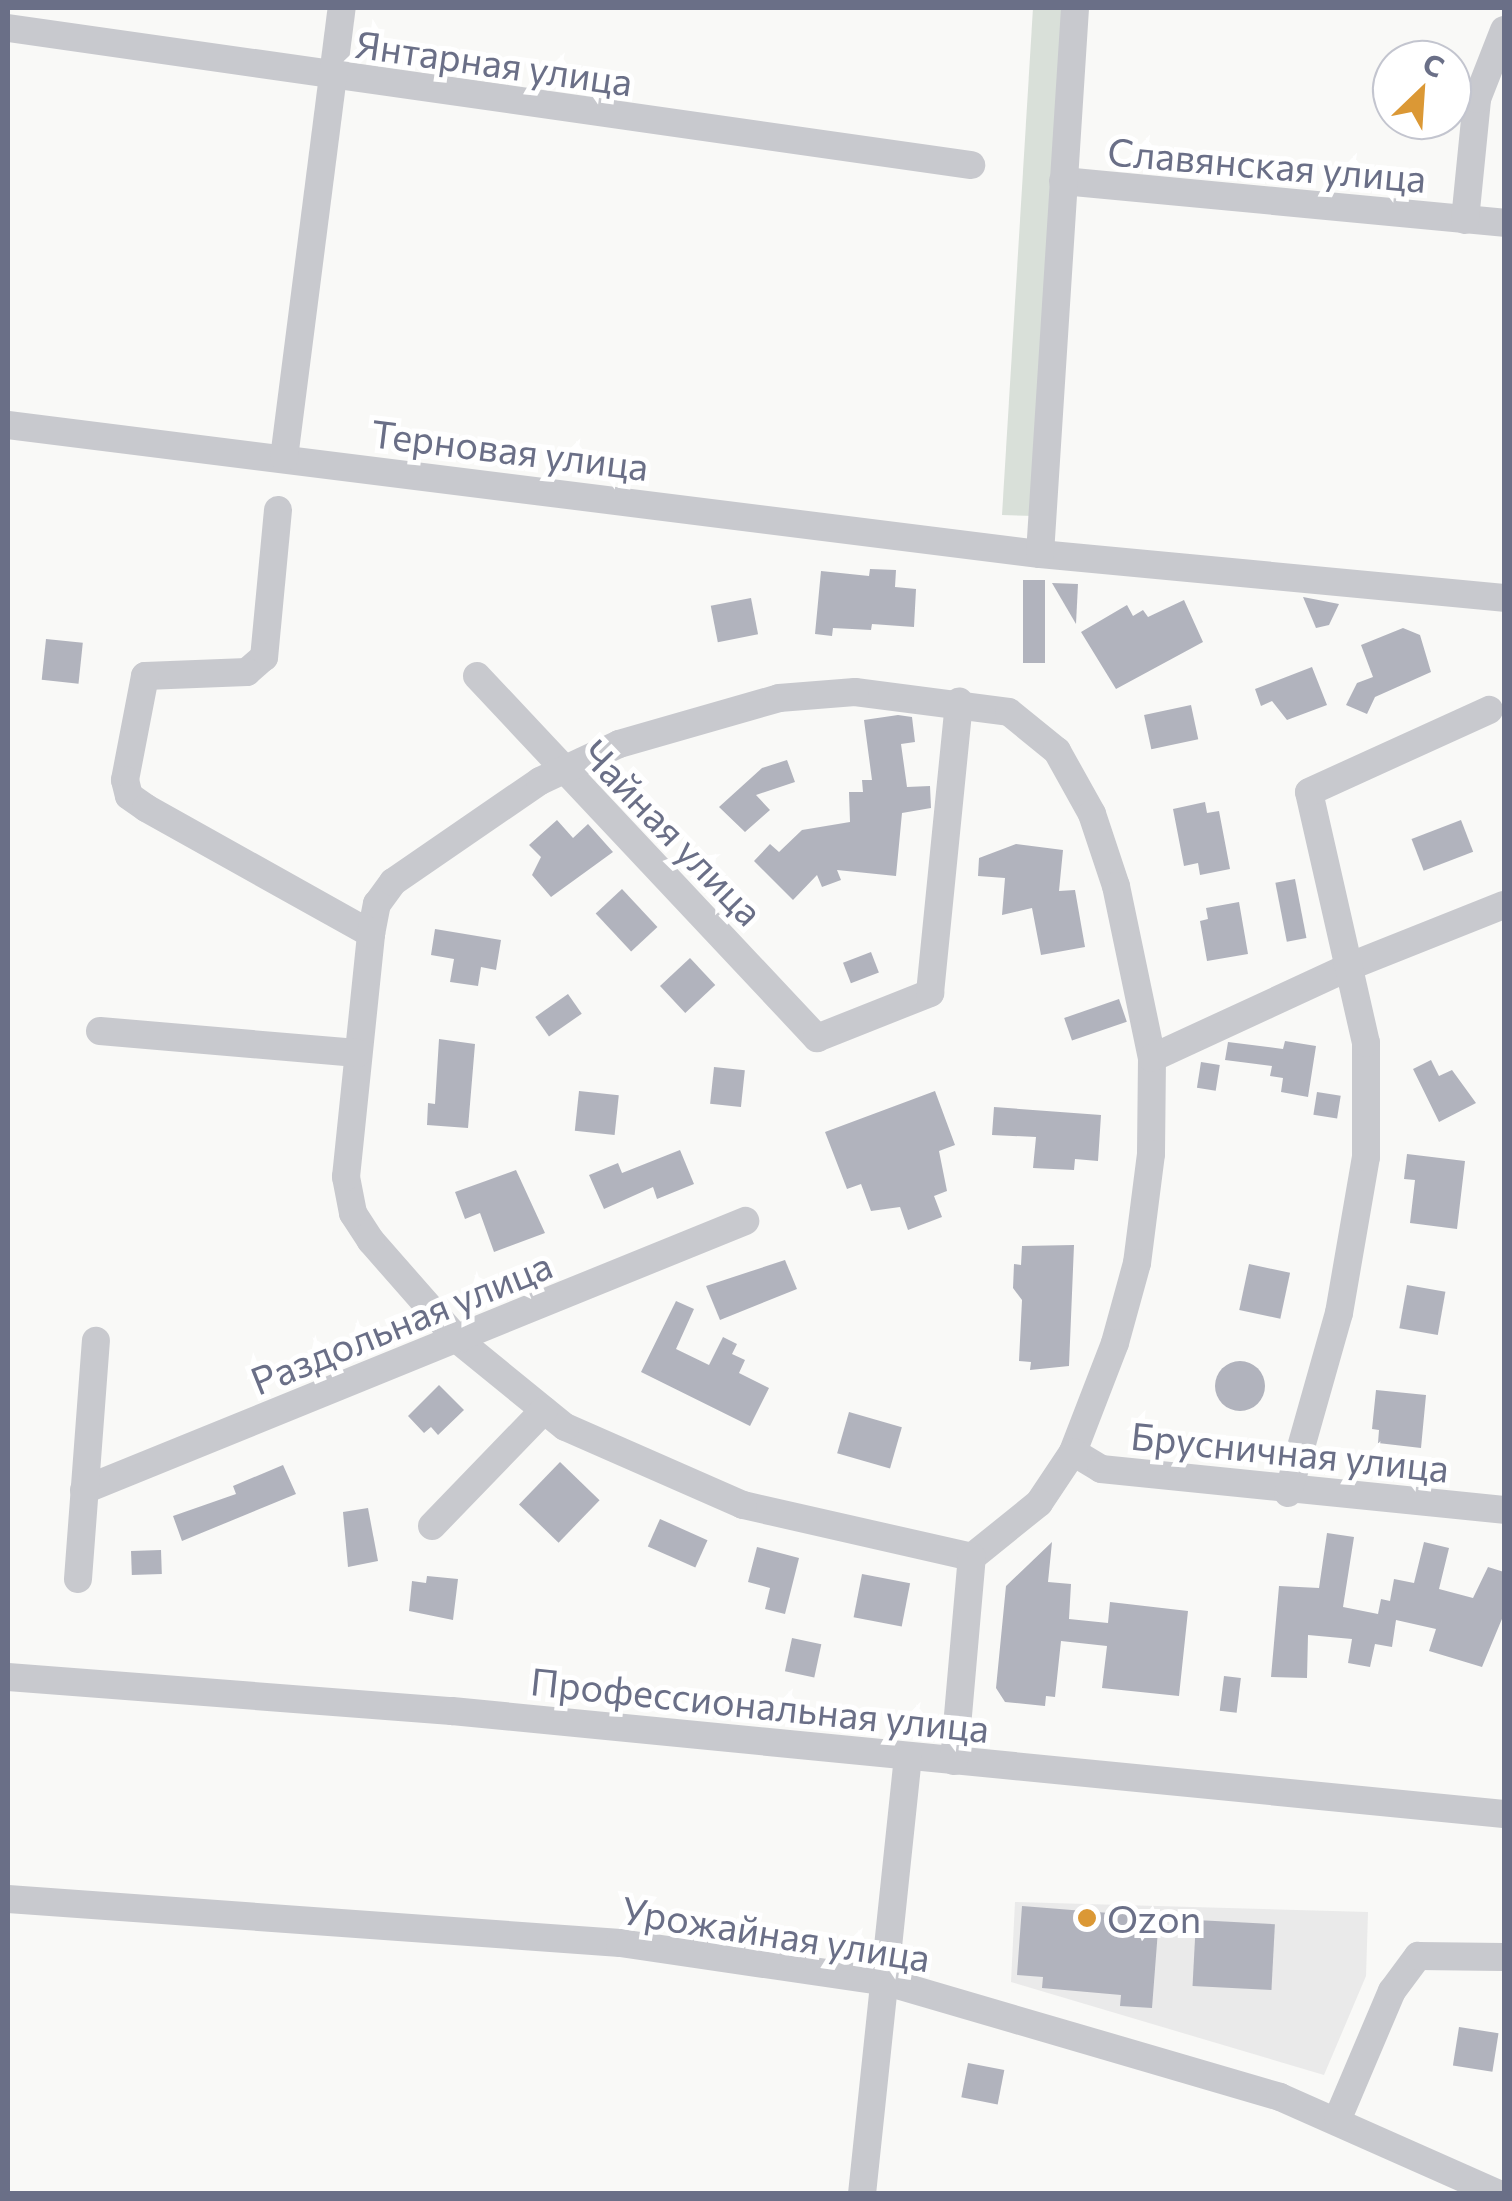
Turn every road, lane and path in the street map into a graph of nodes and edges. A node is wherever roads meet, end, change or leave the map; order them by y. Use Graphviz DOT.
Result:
graph roads {
  1 [pos="342,8"];
  2 [pos="1075,8"];
  3 [pos="8,28"];
  4 [pos="1504,30"];
  5 [pos="332,78"];
  6 [pos="971,165"];
  7 [pos="1063,181"];
  8 [pos="1465,220"];
  9 [pos="1504,223"];
  10 [pos="8,425"];
  11 [pos="284,458"];
  12 [pos="278,510"];
  13 [pos="1040,554"];
  14 [pos="1504,598"];
  15 [pos="477,676"];
  16 [pos="959,701"];
  17 [pos="1489,710"];
  18 [pos="561,770"];
  19 [pos="1504,905"];
  20 [pos="371,934"];
  21 [pos="1353,964"];
  22 [pos="100,1031"];
  23 [pos="357,1054"];
  24 [pos="1152,1058"];
  25 [pos="745,1221"];
  26 [pos="458,1340"];
  27 [pos="96,1341"];
  28 [pos="544,1410"];
  29 [pos="1073,1452"];
  30 [pos="84,1490"];
  31 [pos="1288,1493"];
  32 [pos="1504,1510"];
  33 [pos="432,1526"];
  34 [pos="972,1557"];
  35 [pos="78,1579"];
  36 [pos="8,1676"];
  37 [pos="908,1759"];
  38 [pos="954,1762"];
  39 [pos="1504,1814"];
  40 [pos="8,1898"];
  41 [pos="1504,1957"];
  42 [pos="886,1982"];
  43 [pos="1338,2118"];
  44 [pos="862,2194"];
  45 [pos="1499,2194"];
  1 -- 5 [label="street"];
  2 -- 7 [label="street"];
  3 -- 5 [label="street, Янтарная улица"];
  4 -- 8 [label="street, Славянская улица"];
  5 -- 6 [label="street, Янтарная улица"];
  5 -- 11 [label="street"];
  7 -- 8 [label="street, Славянская улица"];
  7 -- 13 [label="street"];
  8 -- 9 [label="street, Славянская улица"];
  10 -- 11 [label="street, Терновая улица"];
  11 -- 13 [label="street, Терновая улица"];
  12 -- 20 [label="street"];
  13 -- 14 [label="street, Терновая улица"];
  15 -- 18 [label="street, Чайная улица"];
  16 -- 18 [label="street"];
  16 -- 18 [label="street, Чайная улица"];
  16 -- 24 [label="street"];
  17 -- 21 [label="street"];
  18 -- 20 [label="street"];
  19 -- 21 [label="street"];
  20 -- 23 [label="street"];
  21 -- 24 [label="street"];
  21 -- 31 [label="street"];
  22 -- 23 [label="street"];
  23 -- 26 [label="street"];
  24 -- 29 [label="street"];
  25 -- 26 [label="street, Раздольная улица"];
  26 -- 28 [label="street"];
  26 -- 30 [label="street, Раздольная улица"];
  27 -- 30 [label="street"];
  28 -- 33 [label="street"];
  28 -- 34 [label="street"];
  29 -- 31 [label="street, Брусничная улица"];
  29 -- 34 [label="street"];
  30 -- 35 [label="street"];
  31 -- 32 [label="street, Брусничная улица"];
  34 -- 38 [label="street"];
  36 -- 37 [label="street, Профессиональная улица"];
  37 -- 38 [label="street, Профессиональная улица"];
  37 -- 42 [label="street"];
  38 -- 39 [label="street, Профессиональная улица"];
  40 -- 42 [label="street, Урожайная улица"];
  41 -- 43 [label="street"];
  42 -- 43 [label="street, Урожайная улица"];
  42 -- 44 [label="street"];
  43 -- 45 [label="street, Урожайная улица"];
}
